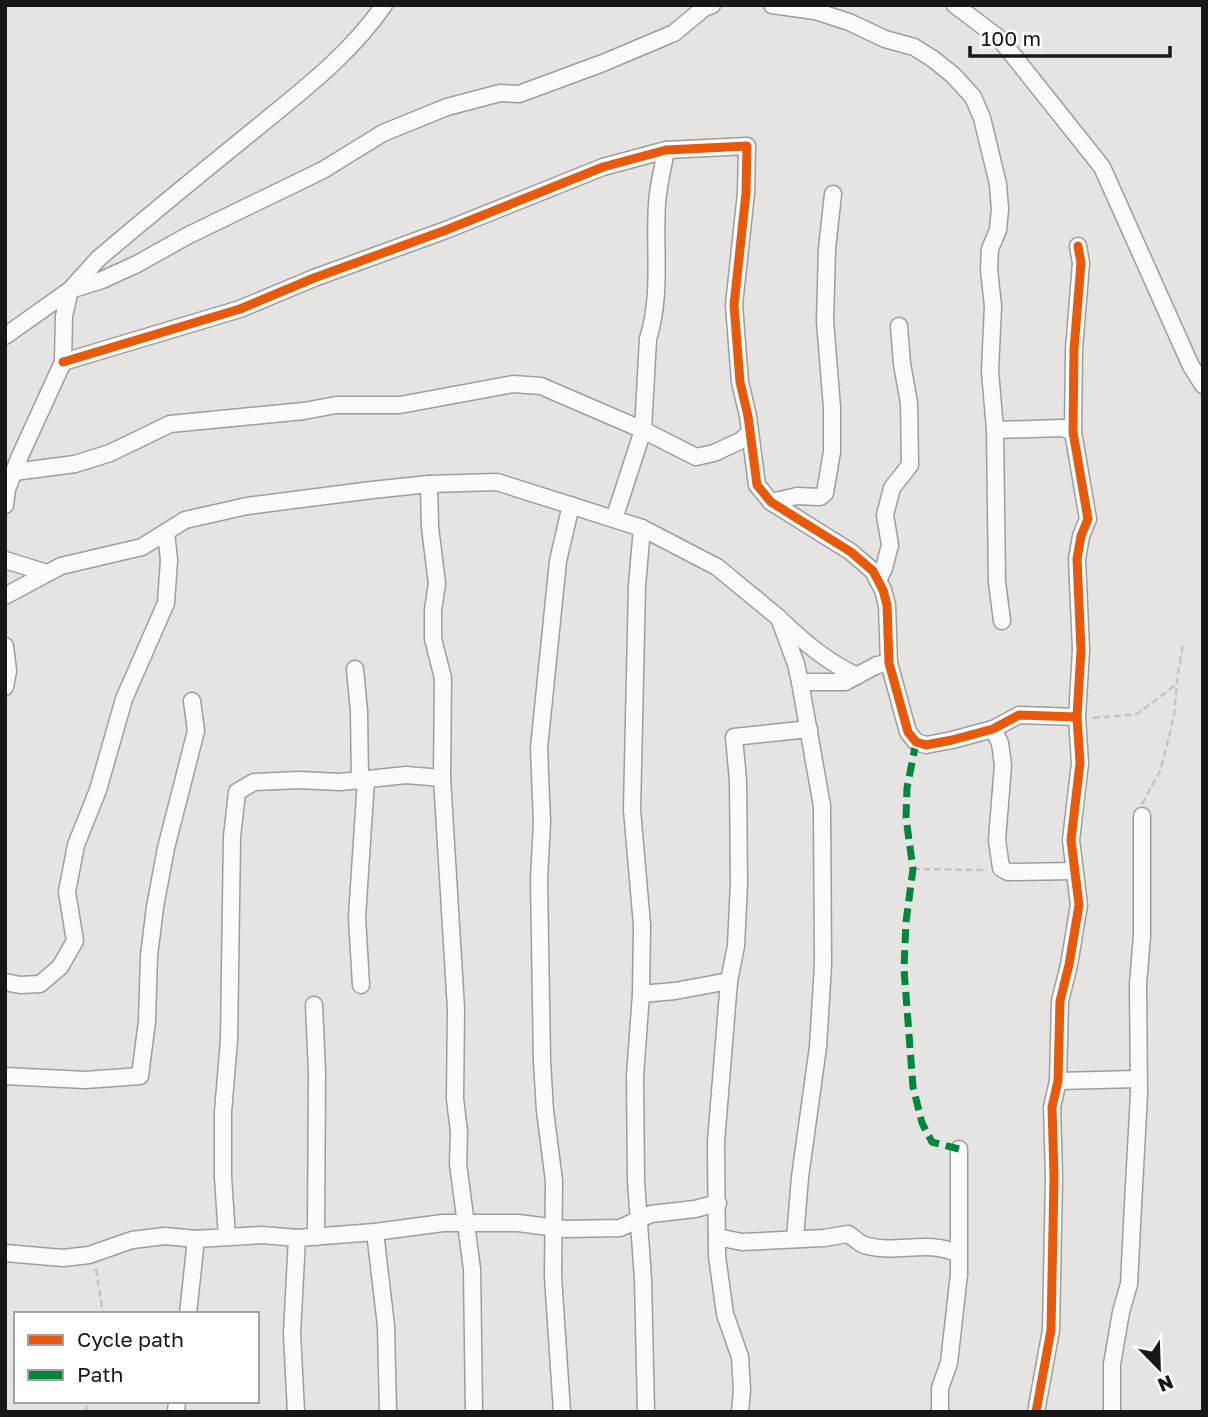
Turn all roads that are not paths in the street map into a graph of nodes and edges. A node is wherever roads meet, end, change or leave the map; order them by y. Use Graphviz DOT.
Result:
graph roads {
  1 [pos="384,5"];
  2 [pos="712,5"];
  3 [pos="772,5"];
  4 [pos="955,5"];
  5 [pos="666,150"];
  6 [pos="833,194"];
  7 [pos="1078,246"];
  8 [pos="70,290"];
  9 [pos="900,326"];
  10 [pos="5,337"];
  11 [pos="63,362"];
  12 [pos="1203,385"];
  13 [pos="643,430"];
  14 [pos="995,430"];
  15 [pos="1073,432"];
  16 [pos="749,433"];
  17 [pos="14,472"];
  18 [pos="429,484"];
  19 [pos="771,502"];
  20 [pos="5,505"];
  21 [pos="571,505"];
  22 [pos="614,519"];
  23 [pos="642,528"];
  24 [pos="166,532"];
  25 [pos="5,560"];
  26 [pos="47,573"];
  27 [pos="878,581"];
  28 [pos="5,596"];
  29 [pos="779,618"];
  30 [pos="1002,621"];
  31 [pos="5,646"];
  32 [pos="810,649"];
  33 [pos="889,663"];
  34 [pos="796,664"];
  35 [pos="355,668"];
  36 [pos="857,676"];
  37 [pos="6,677"];
  38 [pos="800,682"];
  39 [pos="192,701"];
  40 [pos="1077,718"];
  41 [pos="810,729"];
  42 [pos="993,729"];
  43 [pos="442,778"];
  44 [pos="363,780"];
  45 [pos="1142,816"];
  46 [pos="1074,871"];
  47 [pos="729,981"];
  48 [pos="5,982"];
  49 [pos="361,985"];
  50 [pos="641,994"];
  51 [pos="314,1004"];
  52 [pos="5,1076"];
  53 [pos="1139,1079"];
  54 [pos="1058,1082"];
  55 [pos="959,1149"];
  56 [pos="718,1203"];
  57 [pos="638,1221"];
  58 [pos="465,1224"];
  59 [pos="552,1226"];
  60 [pos="375,1232"];
  61 [pos="227,1237"];
  62 [pos="316,1237"];
  63 [pos="717,1237"];
  64 [pos="196,1238"];
  65 [pos="297,1238"];
  66 [pos="795,1238"];
  67 [pos="5,1254"];
  68 [pos="958,1254"];
  69 [pos="188,1312"];
  70 [pos="296,1412"];
  71 [pos="388,1412"];
  72 [pos="474,1412"];
  73 [pos="562,1412"];
  74 [pos="646,1412"];
  75 [pos="740,1412"];
  76 [pos="940,1412"];
  77 [pos="1037,1412"];
  78 [pos="1112,1412"];
  1 -- 8 [label="street"];
  2 -- 8 [label="street"];
  3 -- 14 [label="street"];
  4 -- 12 [label="street"];
  5 -- 11 [label="street"];
  5 -- 13 [label="street"];
  5 -- 16 [label="street"];
  6 -- 19 [label="street"];
  7 -- 15 [label="street"];
  8 -- 10 [label="street"];
  8 -- 11 [label="street"];
  9 -- 27 [label="street"];
  11 -- 17 [label="street"];
  13 -- 16 [label="street"];
  13 -- 17 [label="street"];
  13 -- 22 [label="street"];
  14 -- 15 [label="street"];
  14 -- 30 [label="street"];
  15 -- 40 [label="street"];
  16 -- 19 [label="street"];
  17 -- 20 [label="street"];
  18 -- 21 [label="street"];
  18 -- 24 [label="street"];
  18 -- 43 [label="street"];
  19 -- 27 [label="street"];
  21 -- 22 [label="street"];
  21 -- 59 [label="street"];
  22 -- 23 [label="street"];
  23 -- 29 [label="street"];
  23 -- 50 [label="street"];
  24 -- 26 [label="street"];
  24 -- 48 [label="street"];
  25 -- 26 [label="street"];
  26 -- 28 [label="street"];
  27 -- 33 [label="street"];
  29 -- 32 [label="street"];
  29 -- 34 [label="street"];
  31 -- 37 [label="street"];
  32 -- 34 [label="street"];
  32 -- 36 [label="street"];
  33 -- 36 [label="street"];
  33 -- 42 [label="street"];
  34 -- 38 [label="street"];
  35 -- 44 [label="street"];
  36 -- 38 [label="street"];
  38 -- 41 [label="street"];
  39 -- 52 [label="street"];
  40 -- 42 [label="street"];
  40 -- 46 [label="street"];
  41 -- 47 [label="street"];
  41 -- 66 [label="street"];
  42 -- 46 [label="street"];
  43 -- 44 [label="street"];
  43 -- 58 [label="street"];
  44 -- 49 [label="street"];
  44 -- 61 [label="street"];
  45 -- 53 [label="street"];
  46 -- 54 [label="street"];
  47 -- 50 [label="street"];
  47 -- 56 [label="street"];
  50 -- 57 [label="street"];
  51 -- 62 [label="street"];
  53 -- 54 [label="street"];
  53 -- 78 [label="street"];
  54 -- 77 [label="street"];
  55 -- 68 [label="street"];
  56 -- 57 [label="street"];
  56 -- 63 [label="street"];
  57 -- 59 [label="street"];
  57 -- 74 [label="street"];
  58 -- 59 [label="street"];
  58 -- 60 [label="street"];
  58 -- 72 [label="street"];
  59 -- 73 [label="street"];
  60 -- 62 [label="street"];
  60 -- 71 [label="street"];
  61 -- 64 [label="street"];
  61 -- 65 [label="street"];
  62 -- 65 [label="street"];
  63 -- 66 [label="street"];
  63 -- 75 [label="street"];
  64 -- 67 [label="street"];
  64 -- 69 [label="street"];
  65 -- 70 [label="street"];
  66 -- 68 [label="street"];
  68 -- 76 [label="street"];
}
